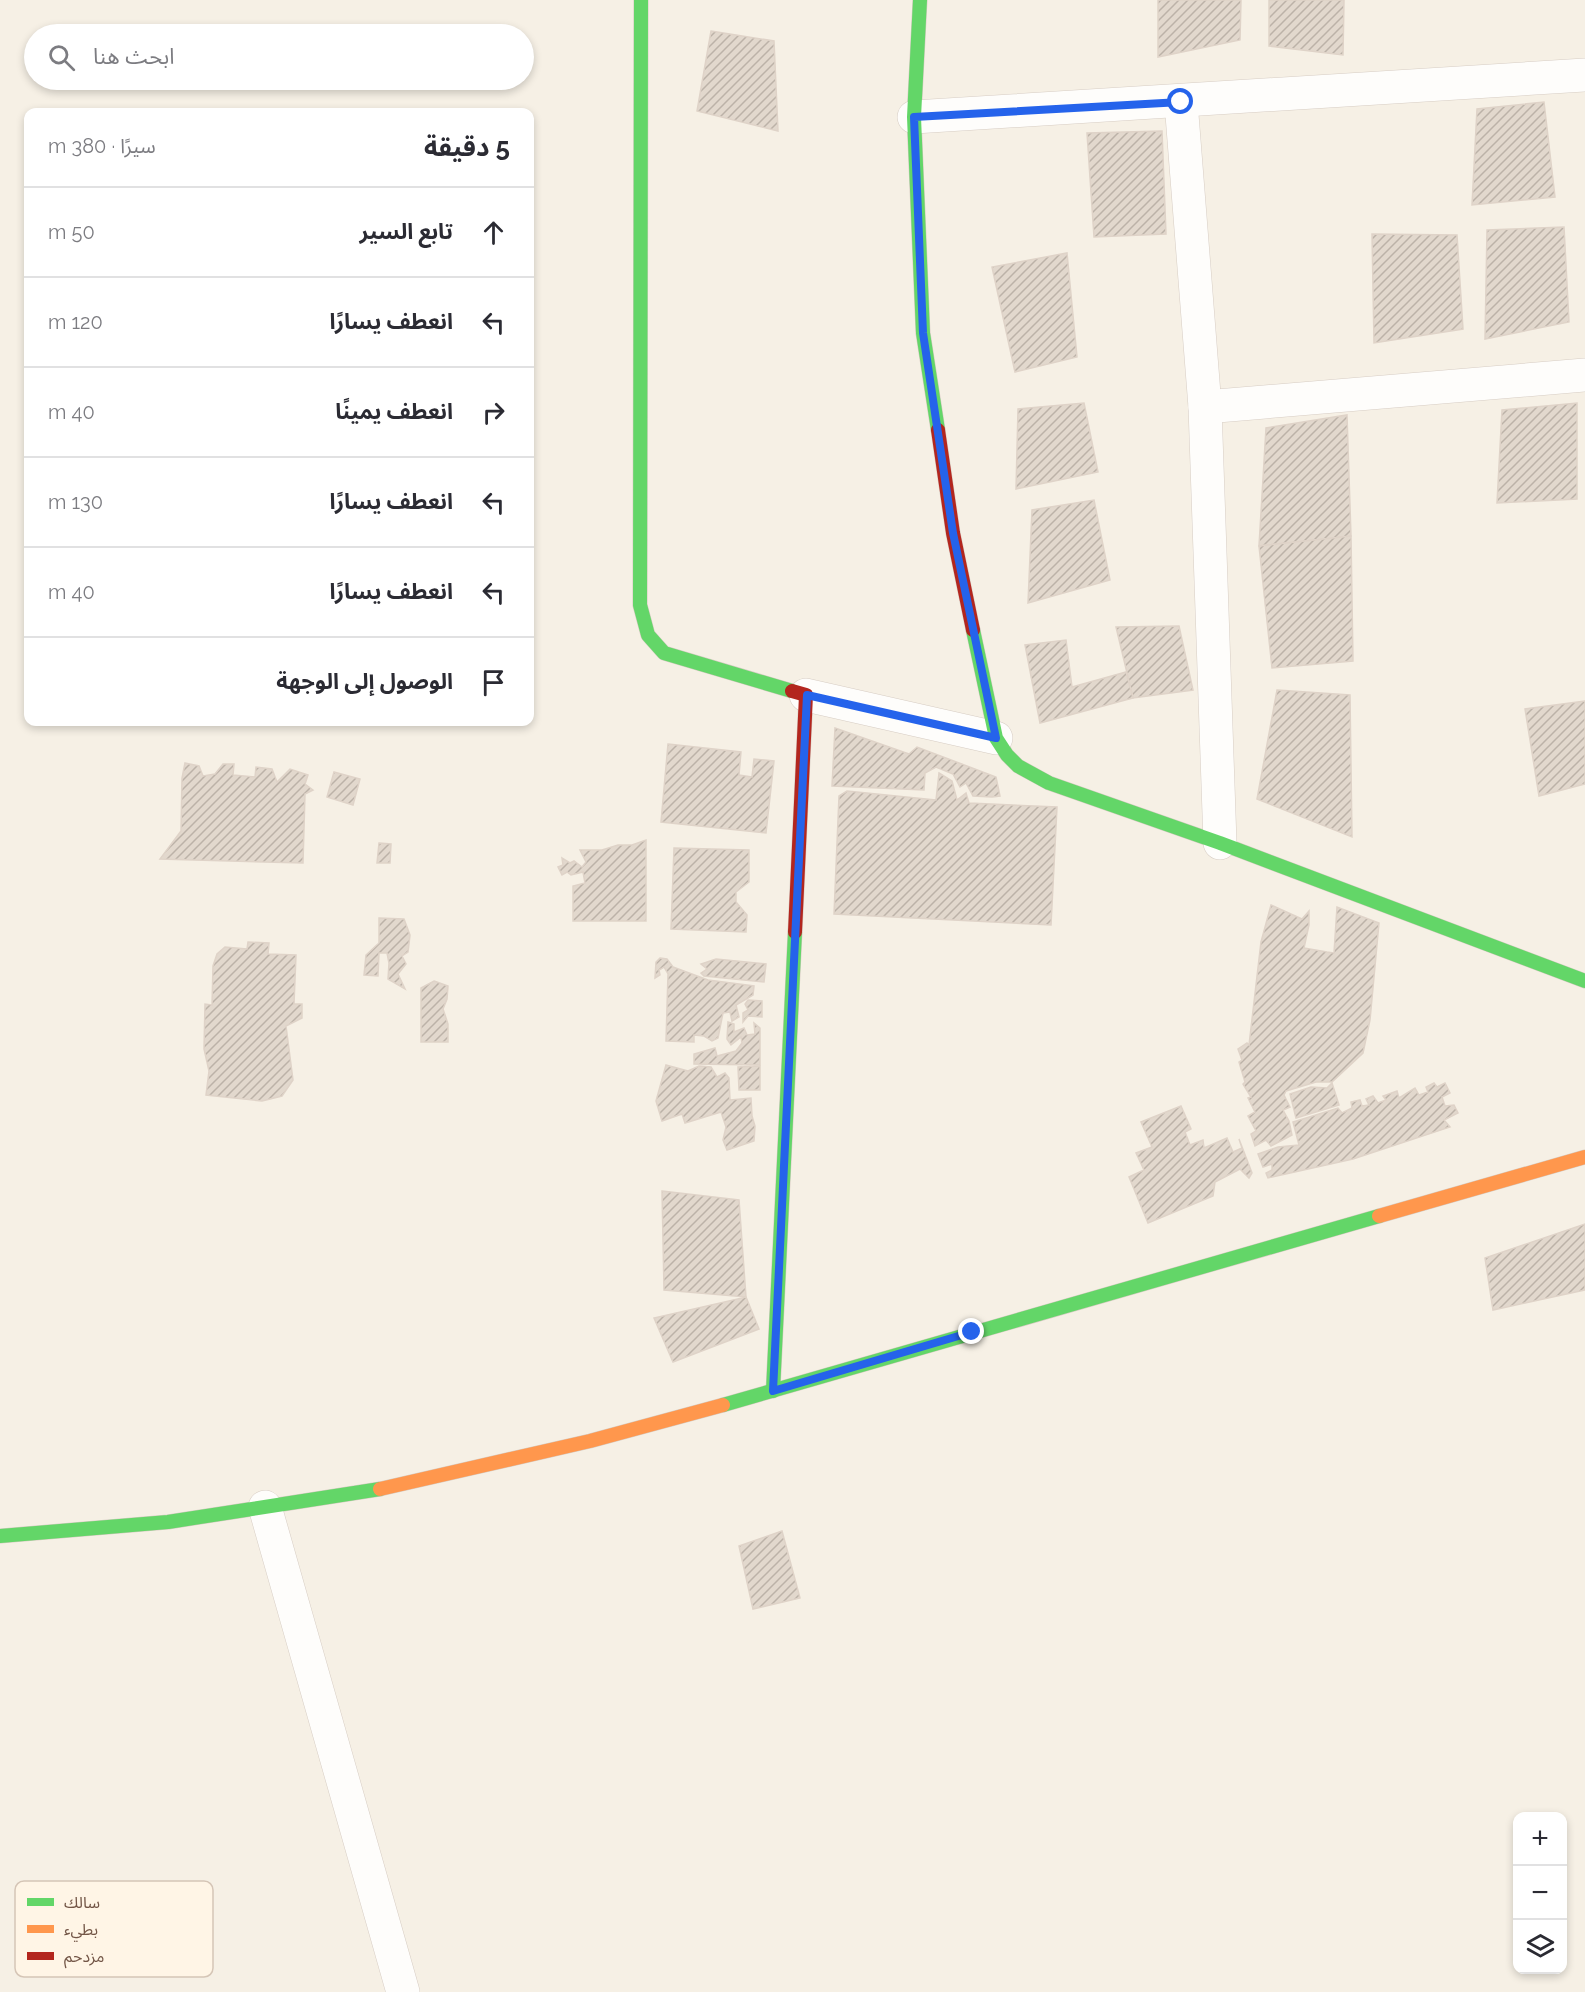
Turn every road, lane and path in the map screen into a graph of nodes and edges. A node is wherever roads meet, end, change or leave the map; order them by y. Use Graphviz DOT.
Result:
graph roads {
  1 [pos="641,0"];
  2 [pos="920,0"];
  3 [pos="1585,75"];
  4 [pos="1181,102"];
  5 [pos="914,117"];
  6 [pos="1585,375"];
  7 [pos="1205,407"];
  8 [pos="807,695"];
  9 [pos="996,738"];
  10 [pos="1220,843"];
  11 [pos="1585,981"];
  12 [pos="1585,1156"];
  13 [pos="773,1391"];
  14 [pos="265,1507"];
  15 [pos="0,1536"];
  16 [pos="403,1992"];
  1 -- 8 [label="street"];
  2 -- 5 [label="street"];
  3 -- 4 [label="street"];
  4 -- 5 [label="street"];
  4 -- 7 [label="street"];
  5 -- 9 [label="street"];
  6 -- 7 [label="street"];
  7 -- 10 [label="street"];
  8 -- 9 [label="street"];
  8 -- 13 [label="street"];
  9 -- 10 [label="street"];
  10 -- 11 [label="street"];
  12 -- 13 [label="street"];
  13 -- 14 [label="street"];
  14 -- 15 [label="street"];
  14 -- 16 [label="street"];
}
